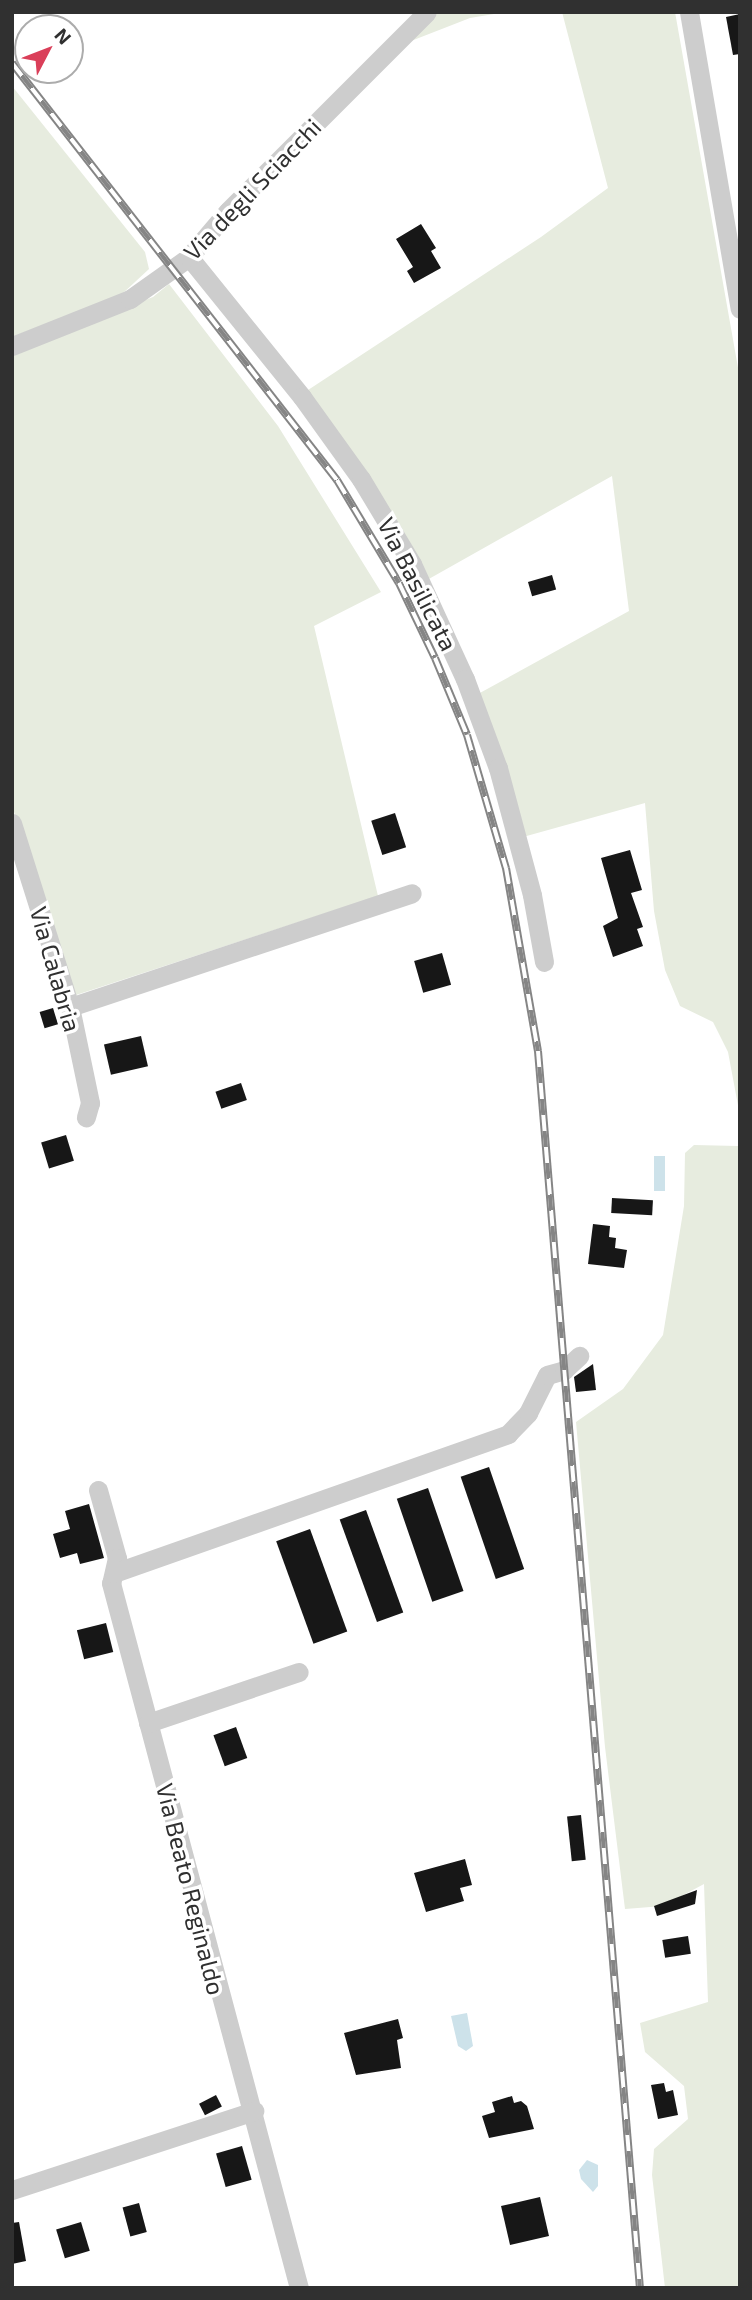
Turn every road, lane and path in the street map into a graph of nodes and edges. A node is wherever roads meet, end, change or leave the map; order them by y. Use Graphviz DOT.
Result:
graph roads {
  1 [pos="427,12"];
  2 [pos="689,12"];
  3 [pos="189,257"];
  4 [pos="740,309"];
  5 [pos="12,346"];
  6 [pos="12,823"];
  7 [pos="412,893"];
  8 [pos="544,962"];
  9 [pos="70,1007"];
  10 [pos="86,1117"];
  11 [pos="579,1356"];
  12 [pos="98,1490"];
  13 [pos="114,1573"];
  14 [pos="299,1672"];
  15 [pos="148,1723"];
  16 [pos="254,2111"];
  17 [pos="12,2190"];
  18 [pos="299,2288"];
  1 -- 3 [label="street, Via degli Sciacchi"];
  2 -- 4 [label="street"];
  3 -- 5 [label="street, Via degli Sciacchi"];
  3 -- 8 [label="street, Via Basilicata"];
  6 -- 9 [label="street, Via Calabria"];
  7 -- 9 [label="street"];
  9 -- 10 [label="street, Via Calabria"];
  11 -- 13 [label="street"];
  12 -- 13 [label="street, Via Beato Reginaldo"];
  13 -- 15 [label="street, Via Beato Reginaldo"];
  14 -- 15 [label="street"];
  15 -- 16 [label="street, Via Beato Reginaldo"];
  16 -- 17 [label="street"];
  16 -- 18 [label="street, Via Beato Reginaldo"];
}
